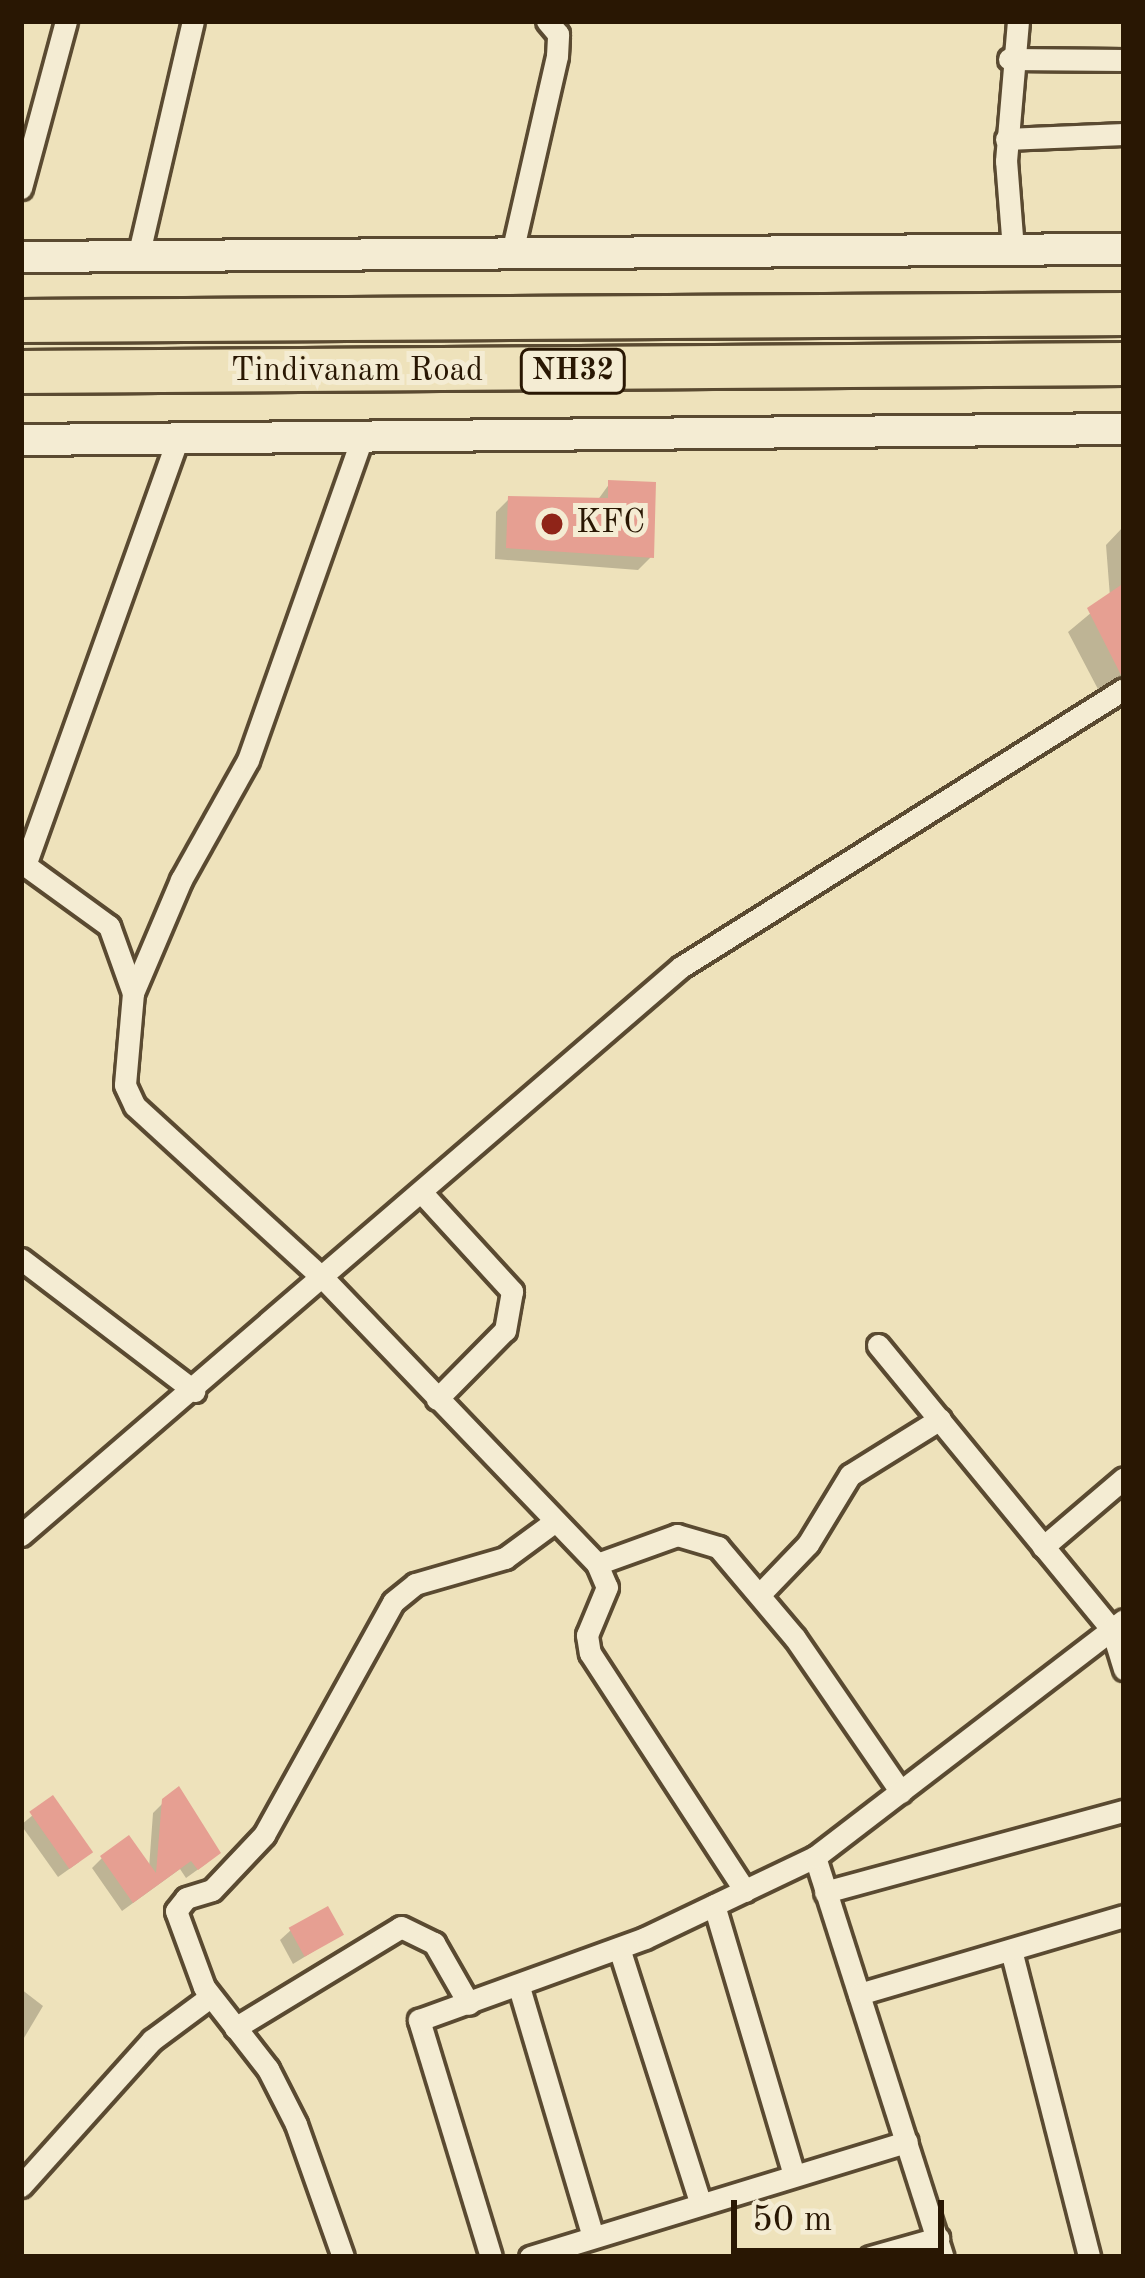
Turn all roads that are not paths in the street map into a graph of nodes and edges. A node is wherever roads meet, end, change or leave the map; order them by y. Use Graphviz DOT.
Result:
graph roads {
  1 [pos="66,21"];
  2 [pos="193,21"];
  3 [pos="547,21"];
  4 [pos="1018,21"];
  5 [pos="1009,59"];
  6 [pos="1124,60"];
  7 [pos="1124,134"];
  8 [pos="1006,139"];
  9 [pos="21,188"];
  10 [pos="1013,249"];
  11 [pos="1124,249"];
  12 [pos="21,257"];
  13 [pos="138,257"];
  14 [pos="512,257"];
  15 [pos="1124,314"];
  16 [pos="21,320"];
  17 [pos="1124,364"];
  18 [pos="21,372"];
  19 [pos="1124,429"];
  20 [pos="178,437"];
  21 [pos="362,438"];
  22 [pos="21,440"];
  23 [pos="1124,689"];
  24 [pos="133,993"];
  25 [pos="423,1194"];
  26 [pos="21,1259"];
  27 [pos="325,1280"];
  28 [pos="878,1345"];
  29 [pos="194,1390"];
  30 [pos="437,1399"];
  31 [pos="940,1420"];
  32 [pos="1124,1478"];
  33 [pos="554,1522"];
  34 [pos="21,1534"];
  35 [pos="1043,1547"];
  36 [pos="597,1564"];
  37 [pos="760,1594"];
  38 [pos="1118,1625"];
  39 [pos="1124,1669"];
  40 [pos="901,1792"];
  41 [pos="1124,1811"];
  42 [pos="815,1857"];
  43 [pos="745,1891"];
  44 [pos="825,1892"];
  45 [pos="714,1905"];
  46 [pos="1124,1916"];
  47 [pos="620,1948"];
  48 [pos="1011,1950"];
  49 [pos="519,1987"];
  50 [pos="859,1994"];
  51 [pos="211,1997"];
  52 [pos="469,2004"];
  53 [pos="235,2028"];
  54 [pos="907,2142"];
  55 [pos="794,2175"];
  56 [pos="21,2186"];
  57 [pos="700,2202"];
  58 [pos="592,2234"];
  59 [pos="940,2247"];
  60 [pos="343,2257"];
  61 [pos="491,2257"];
  62 [pos="530,2257"];
  63 [pos="870,2257"];
  64 [pos="1089,2257"];
  1 -- 9 [label="street"];
  2 -- 13 [label="street"];
  3 -- 14 [label="street"];
  4 -- 5 [label="street"];
  5 -- 6 [label="street"];
  5 -- 8 [label="street"];
  7 -- 8 [label="street"];
  8 -- 10 [label="street"];
  10 -- 11 [label="street"];
  10 -- 14 [label="street"];
  12 -- 13 [label="street"];
  13 -- 14 [label="street"];
  15 -- 16 [label="highway, NH32"];
  17 -- 18 [label="highway, Tindivanam Road / NH32"];
  19 -- 21 [label="street"];
  20 -- 21 [label="street"];
  20 -- 22 [label="street"];
  20 -- 24 [label="street"];
  21 -- 24 [label="street"];
  23 -- 25 [label="street"];
  24 -- 27 [label="street"];
  25 -- 27 [label="street"];
  25 -- 30 [label="street"];
  26 -- 29 [label="street"];
  27 -- 29 [label="street"];
  27 -- 30 [label="street"];
  28 -- 31 [label="street"];
  29 -- 34 [label="street"];
  30 -- 33 [label="street"];
  31 -- 35 [label="street"];
  31 -- 37 [label="street"];
  32 -- 35 [label="street"];
  33 -- 36 [label="street"];
  33 -- 51 [label="street"];
  35 -- 38 [label="street"];
  36 -- 37 [label="street"];
  36 -- 43 [label="street"];
  37 -- 40 [label="street"];
  38 -- 39 [label="street"];
  38 -- 40 [label="street"];
  40 -- 42 [label="street"];
  41 -- 44 [label="street"];
  42 -- 43 [label="street"];
  42 -- 44 [label="street"];
  43 -- 45 [label="street"];
  44 -- 50 [label="street"];
  45 -- 47 [label="street"];
  45 -- 55 [label="street"];
  46 -- 48 [label="street"];
  47 -- 49 [label="street"];
  47 -- 57 [label="street"];
  48 -- 50 [label="street"];
  48 -- 64 [label="street"];
  49 -- 52 [label="street"];
  49 -- 58 [label="street"];
  50 -- 54 [label="street"];
  51 -- 53 [label="street"];
  51 -- 56 [label="street"];
  52 -- 53 [label="street"];
  52 -- 61 [label="street"];
  53 -- 60 [label="street"];
  54 -- 55 [label="street"];
  54 -- 59 [label="street"];
  55 -- 57 [label="street"];
  57 -- 58 [label="street"];
  58 -- 62 [label="street"];
  59 -- 63 [label="street"];
}
